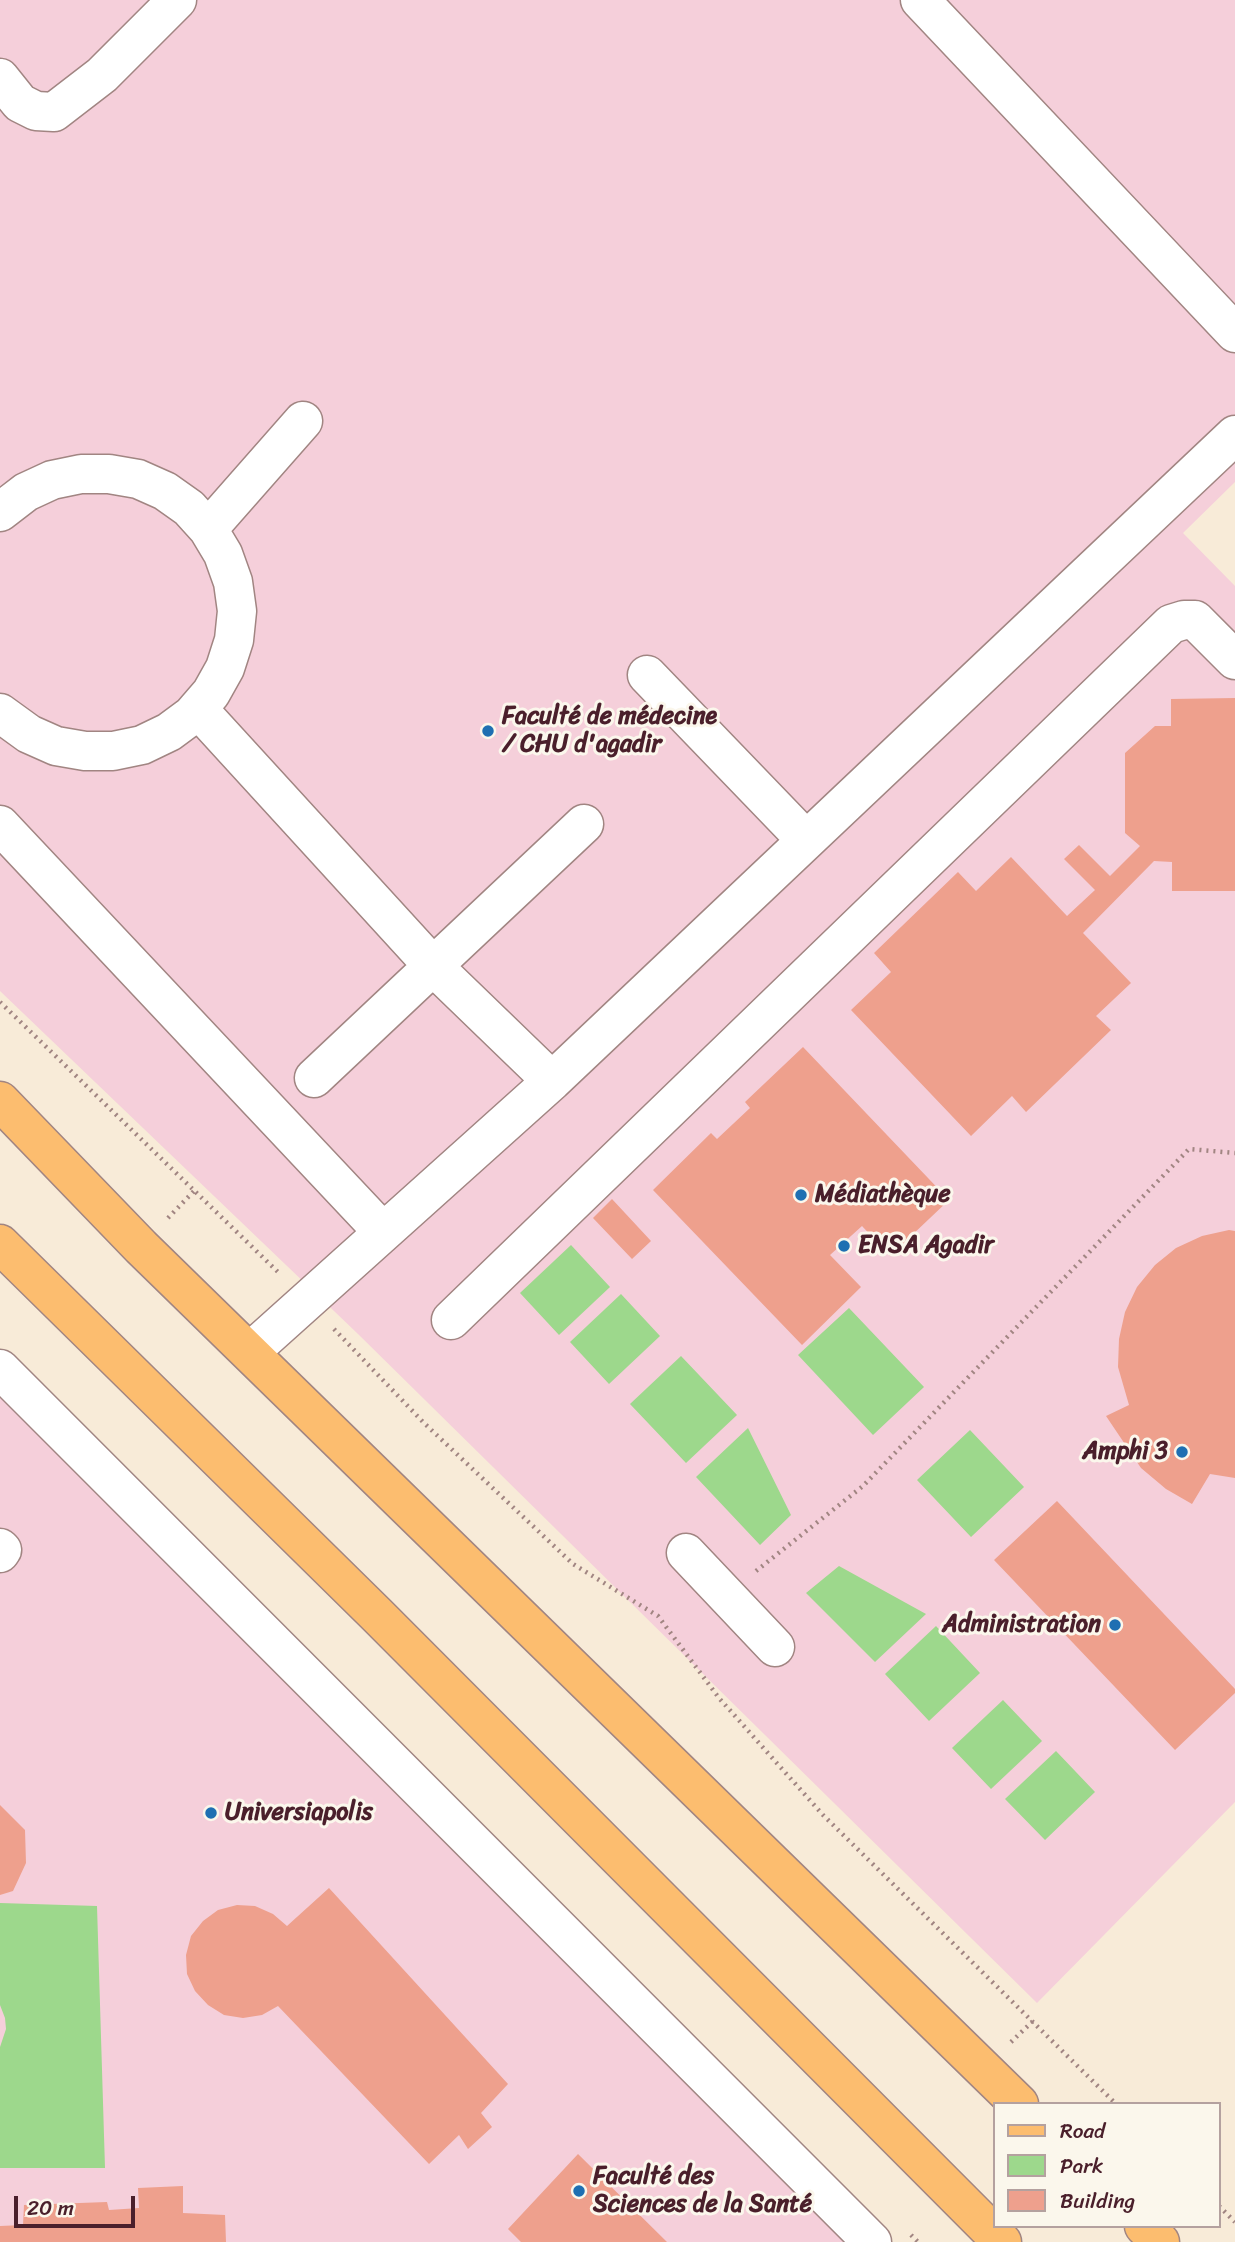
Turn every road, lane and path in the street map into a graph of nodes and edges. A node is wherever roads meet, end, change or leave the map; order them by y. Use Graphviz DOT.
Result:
graph roads {
  1 [pos="177,0"];
  2 [pos="919,0"];
  3 [pos="0,78"];
  4 [pos="1235,333"];
  5 [pos="303,421"];
  6 [pos="1235,435"];
  7 [pos="1,510"];
  8 [pos="208,529"];
  9 [pos="1235,660"];
  10 [pos="647,675"];
  11 [pos="198,709"];
  12 [pos="0,713"];
  13 [pos="584,824"];
  14 [pos="0,825"];
  15 [pos="806,840"];
  16 [pos="433,966"];
  17 [pos="0,1002"];
  18 [pos="314,1078"];
  19 [pos="551,1081"];
  20 [pos="0,1101"];
  21 [pos="1235,1153"];
  22 [pos="383,1232"];
  23 [pos="0,1244"];
  24 [pos="307,1301"];
  25 [pos="451,1320"];
  26 [pos="250,1352"];
  27 [pos="0,1369"];
  28 [pos="686,1553"];
  29 [pos="725,1596"];
  30 [pos="775,1647"];
  31 [pos="1017,2102"];
  32 [pos="1114,2102"];
  33 [pos="1221,2208"];
  34 [pos="1235,2222"];
  35 [pos="1146,2228"];
  36 [pos="991,2238"];
  37 [pos="872,2242"];
  38 [pos="1160,2242"];
  1 -- 3 [label="street"];
  2 -- 4 [label="street"];
  5 -- 8 [label="street"];
  6 -- 15 [label="street"];
  7 -- 8 [label="street"];
  8 -- 11 [label="street"];
  9 -- 25 [label="street"];
  10 -- 15 [label="street"];
  11 -- 12 [label="street"];
  11 -- 16 [label="street"];
  13 -- 16 [label="street"];
  14 -- 22 [label="street"];
  15 -- 19 [label="street"];
  16 -- 18 [label="street"];
  16 -- 19 [label="street"];
  17 -- 24 [label="path"];
  19 -- 22 [label="street"];
  20 -- 26 [label="main road"];
  21 -- 29 [label="path"];
  22 -- 24 [label="street"];
  23 -- 36 [label="main road"];
  24 -- 26 [label="street"];
  24 -- 32 [label="path"];
  26 -- 31 [label="main road"];
  27 -- 37 [label="street"];
  28 -- 29 [label="street"];
  29 -- 30 [label="street"];
  33 -- 34 [label="path"];
  35 -- 38 [label="main road"];
}
